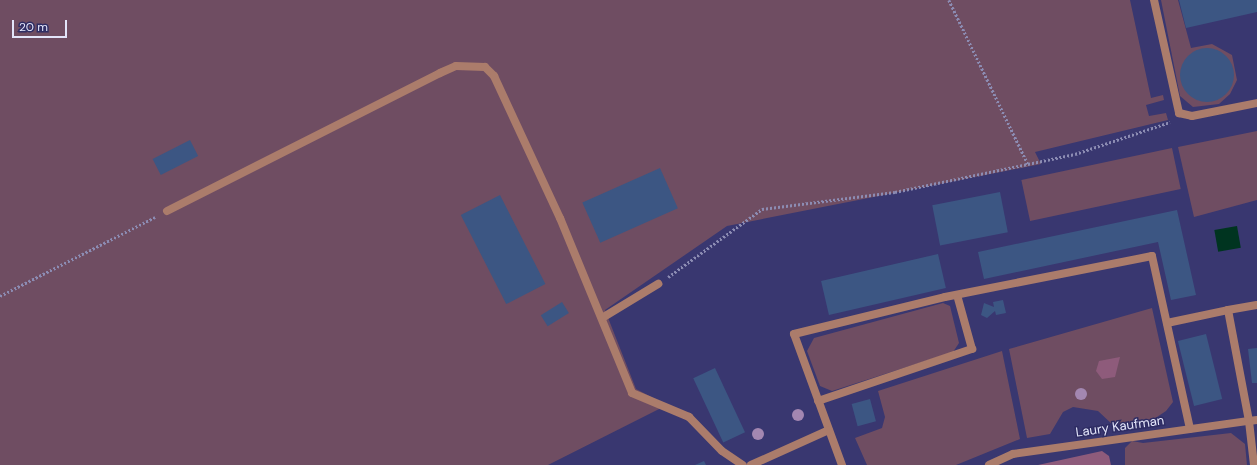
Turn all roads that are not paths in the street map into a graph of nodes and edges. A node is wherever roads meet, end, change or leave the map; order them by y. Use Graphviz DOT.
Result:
graph roads {
  1 [pos="1154,0"];
  2 [pos="1257,103"];
  3 [pos="167,211"];
  4 [pos="658,284"];
  5 [pos="957,295"];
  6 [pos="1257,305"];
  7 [pos="1228,310"];
  8 [pos="602,318"];
  9 [pos="1166,323"];
  10 [pos="818,401"];
  11 [pos="1253,420"];
  12 [pos="1190,429"];
  13 [pos="829,430"];
  14 [pos="743,465"];
  15 [pos="750,465"];
  16 [pos="842,465"];
  17 [pos="989,465"];
  18 [pos="1254,465"];
  1 -- 2 [label="street"];
  3 -- 8 [label="street"];
  4 -- 8 [label="street"];
  5 -- 9 [label="street"];
  5 -- 10 [label="street"];
  5 -- 10 [label="street"];
  6 -- 7 [label="street"];
  7 -- 9 [label="street"];
  7 -- 11 [label="street"];
  8 -- 14 [label="street"];
  9 -- 12 [label="street"];
  10 -- 13 [label="street"];
  11 -- 12 [label="street, Laury Kaufman"];
  11 -- 18 [label="street"];
  12 -- 17 [label="street, Laury Kaufman"];
  13 -- 15 [label="street"];
  13 -- 16 [label="street"];
}
